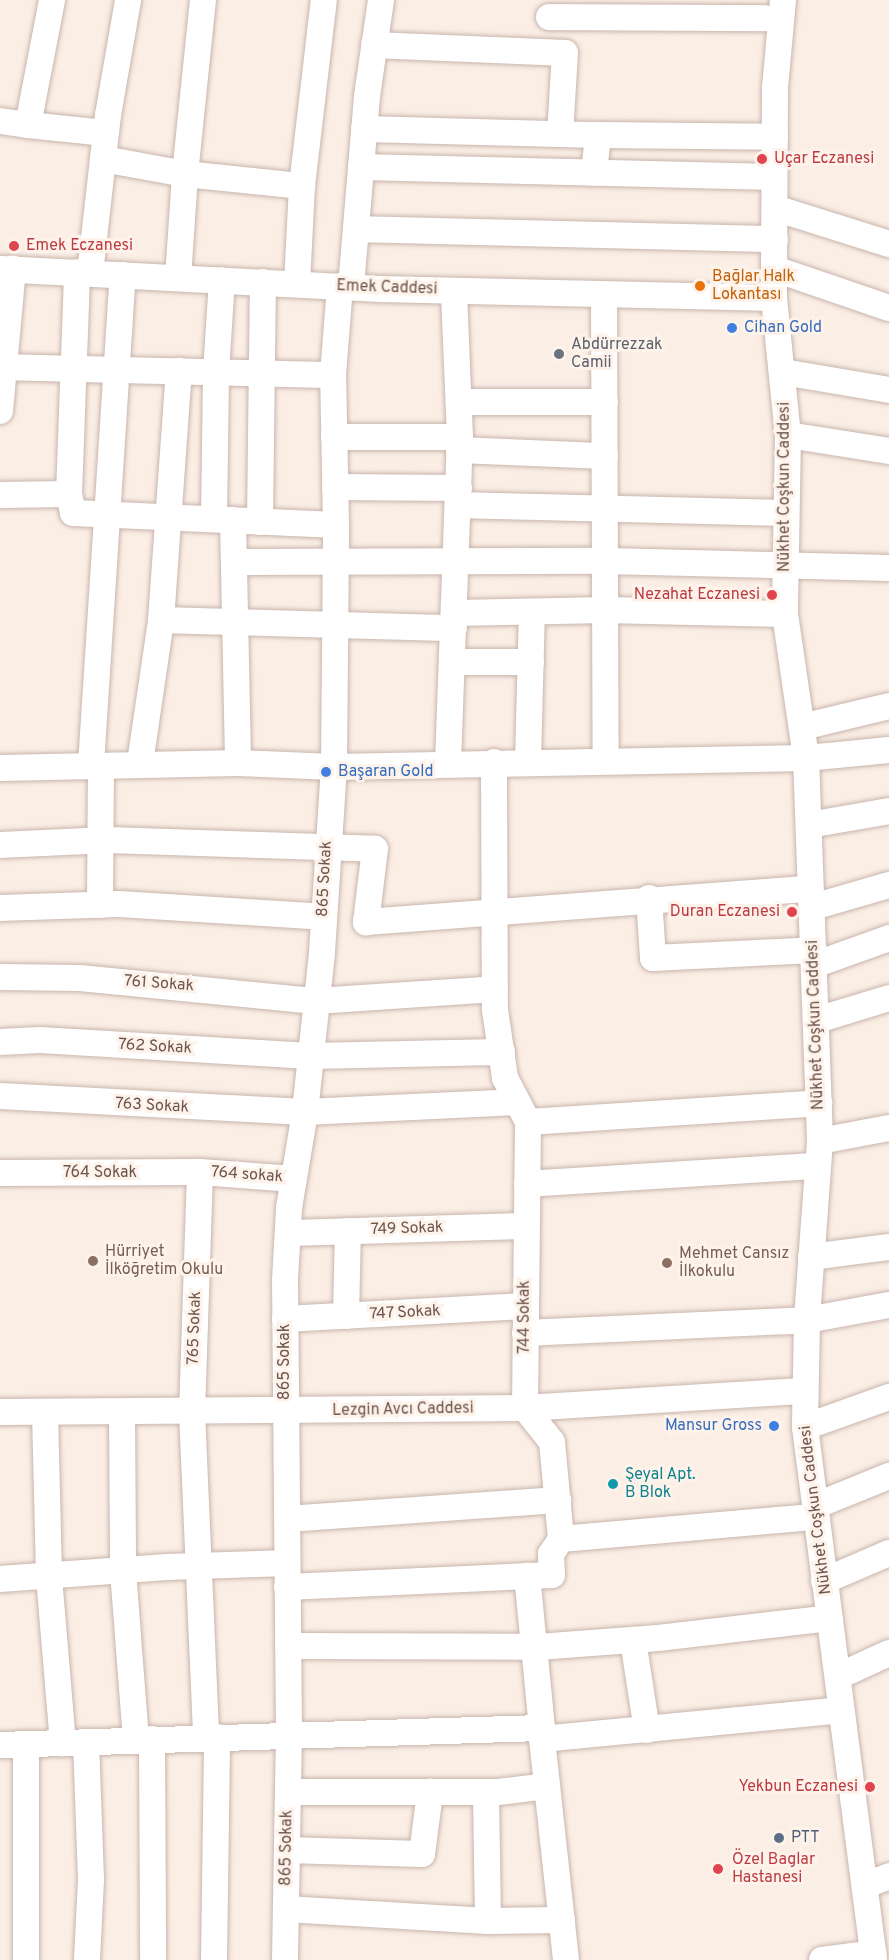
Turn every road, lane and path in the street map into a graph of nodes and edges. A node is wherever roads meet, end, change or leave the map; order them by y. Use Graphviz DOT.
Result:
graph roads {
  1 [pos="52,0"];
  2 [pos="128,0"];
  3 [pos="202,0"];
  4 [pos="324,0"];
  5 [pos="381,0"];
  6 [pos="783,0"];
  7 [pos="550,8"];
  8 [pos="765,9"];
  9 [pos="374,45"];
  10 [pos="546,52"];
  11 [pos="775,88"];
  12 [pos="0,121"];
  13 [pos="28,125"];
  14 [pos="364,129"];
  15 [pos="106,133"];
  16 [pos="560,134"];
  17 [pos="598,135"];
  18 [pos="775,137"];
  19 [pos="103,159"];
  20 [pos="361,167"];
  21 [pos="594,173"];
  22 [pos="185,174"];
  23 [pos="774,177"];
  24 [pos="302,186"];
  25 [pos="775,208"];
  26 [pos="356,229"];
  27 [pos="775,239"];
  28 [pos="889,244"];
  29 [pos="7,269"];
  30 [pos="775,269"];
  31 [pos="83,273"];
  32 [pos="123,275"];
  33 [pos="178,278"];
  34 [pos="222,280"];
  35 [pos="263,282"];
  36 [pos="297,284"];
  37 [pos="345,287"];
  38 [pos="454,291"];
  39 [pos="604,296"];
  40 [pos="774,298"];
  41 [pos="889,308"];
  42 [pos="2,367"];
  43 [pos="72,369"];
  44 [pos="115,370"];
  45 [pos="179,371"];
  46 [pos="216,372"];
  47 [pos="783,372"];
  48 [pos="262,373"];
  49 [pos="333,375"];
  50 [pos="889,390"];
  51 [pos="460,402"];
  52 [pos="605,402"];
  53 [pos="0,411"];
  54 [pos="788,435"];
  55 [pos="334,437"];
  56 [pos="459,443"];
  57 [pos="889,451"];
  58 [pos="605,456"];
  59 [pos="335,487"];
  60 [pos="69,494"];
  61 [pos="0,495"];
  62 [pos="459,496"];
  63 [pos="605,507"];
  64 [pos="784,513"];
  65 [pos="106,514"];
  66 [pos="169,517"];
  67 [pos="224,520"];
  68 [pos="260,522"];
  69 [pos="336,525"];
  70 [pos="335,559"];
  71 [pos="606,561"];
  72 [pos="234,562"];
  73 [pos="456,562"];
  74 [pos="786,563"];
  75 [pos="889,568"];
  76 [pos="606,610"];
  77 [pos="532,612"];
  78 [pos="785,614"];
  79 [pos="161,620"];
  80 [pos="454,620"];
  81 [pos="236,621"];
  82 [pos="335,625"];
  83 [pos="452,662"];
  84 [pos="531,662"];
  85 [pos="889,706"];
  86 [pos="802,728"];
  87 [pos="889,750"];
  88 [pos="806,758"];
  89 [pos="606,760"];
  90 [pos="528,761"];
  91 [pos="494,762"];
  92 [pos="238,763"];
  93 [pos="448,763"];
  94 [pos="140,764"];
  95 [pos="96,766"];
  96 [pos="334,767"];
  97 [pos="0,768"];
  98 [pos="889,811"];
  99 [pos="809,825"];
  100 [pos="0,827"];
  101 [pos="100,841"];
  102 [pos="0,845"];
  103 [pos="327,849"];
  104 [pos="889,885"];
  105 [pos="649,898"];
  106 [pos="811,898"];
  107 [pos="100,905"];
  108 [pos="0,908"];
  109 [pos="495,913"];
  110 [pos="323,922"];
  111 [pos="366,922"];
  112 [pos="889,938"];
  113 [pos="814,957"];
  114 [pos="0,977"];
  115 [pos="495,989"];
  116 [pos="316,1000"];
  117 [pos="887,1004"];
  118 [pos="817,1020"];
  119 [pos="0,1042"];
  120 [pos="501,1052"];
  121 [pos="311,1056"];
  122 [pos="0,1096"];
  123 [pos="819,1104"];
  124 [pos="305,1112"];
  125 [pos="523,1112"];
  126 [pos="889,1128"];
  127 [pos="820,1141"];
  128 [pos="816,1166"];
  129 [pos="200,1172"];
  130 [pos="0,1173"];
  131 [pos="294,1179"];
  132 [pos="527,1184"];
  133 [pos="525,1226"];
  134 [pos="348,1231"];
  135 [pos="288,1233"];
  136 [pos="889,1247"];
  137 [pos="811,1257"];
  138 [pos="889,1305"];
  139 [pos="525,1306"];
  140 [pos="346,1316"];
  141 [pos="285,1319"];
  142 [pos="807,1320"];
  143 [pos="525,1333"];
  144 [pos="805,1391"];
  145 [pos="889,1397"];
  146 [pos="525,1408"];
  147 [pos="0,1412"];
  148 [pos="45,1412"];
  149 [pos="122,1412"];
  150 [pos="192,1412"];
  151 [pos="286,1412"];
  152 [pos="805,1427"];
  153 [pos="889,1476"];
  154 [pos="558,1500"];
  155 [pos="815,1512"];
  156 [pos="287,1519"];
  157 [pos="561,1539"];
  158 [pos="889,1553"];
  159 [pos="198,1566"];
  160 [pos="123,1571"];
  161 [pos="287,1575"];
  162 [pos="527,1576"];
  163 [pos="49,1577"];
  164 [pos="0,1579"];
  165 [pos="824,1581"];
  166 [pos="830,1618"];
  167 [pos="633,1640"];
  168 [pos="288,1646"];
  169 [pos="533,1647"];
  170 [pos="889,1653"];
  171 [pos="839,1676"];
  172 [pos="841,1710"];
  173 [pos="647,1730"];
  174 [pos="289,1734"];
  175 [pos="542,1734"];
  176 [pos="212,1737"];
  177 [pos="144,1739"];
  178 [pos="74,1742"];
  179 [pos="26,1744"];
  180 [pos="0,1745"];
  181 [pos="547,1786"];
  182 [pos="288,1792"];
  183 [pos="430,1792"];
  184 [pos="486,1792"];
  185 [pos="287,1850"];
  186 [pos="878,1881"];
  187 [pos="286,1909"];
  188 [pos="562,1920"];
  189 [pos="488,1921"];
  190 [pos="874,1957"];
  191 [pos="26,1960"];
  192 [pos="87,1960"];
  193 [pos="153,1960"];
  194 [pos="214,1960"];
  195 [pos="285,1960"];
  196 [pos="566,1960"];
  197 [pos="822,1960"];
  1 -- 13 [label="street"];
  2 -- 15 [label="street"];
  3 -- 22 [label="street"];
  4 -- 24 [label="street"];
  5 -- 9 [label="street, 865 Sokak"];
  6 -- 11 [label="street"];
  7 -- 8 [label="street"];
  7 -- 10 [label="street"];
  8 -- 11 [label="street"];
  9 -- 10 [label="street"];
  9 -- 14 [label="street, 865 Sokak"];
  10 -- 16 [label="street"];
  11 -- 18 [label="street, Nükhet Coşkun Caddesi"];
  12 -- 13 [label="street"];
  13 -- 15 [label="street"];
  14 -- 16 [label="street"];
  14 -- 20 [label="street, 865 Sokak"];
  15 -- 19 [label="street"];
  16 -- 17 [label="street"];
  17 -- 18 [label="street"];
  17 -- 21 [label="street"];
  18 -- 23 [label="street, Nükhet Coşkun Caddesi"];
  19 -- 22 [label="street"];
  19 -- 31 [label="street"];
  20 -- 21 [label="street"];
  20 -- 26 [label="street, 865 Sokak"];
  21 -- 23 [label="street"];
  22 -- 24 [label="street"];
  22 -- 33 [label="street"];
  23 -- 25 [label="street, Nükhet Coşkun Caddesi"];
  24 -- 36 [label="street"];
  25 -- 27 [label="street, Nükhet Coşkun Caddesi"];
  25 -- 28 [label="street"];
  26 -- 27 [label="street"];
  26 -- 37 [label="street, 865 Sokak"];
  27 -- 30 [label="street, Nükhet Coşkun Caddesi"];
  29 -- 31 [label="street, Emek Caddesi"];
  29 -- 42 [label="street"];
  30 -- 40 [label="street, Nükhet Coşkun Caddesi"];
  30 -- 41 [label="street"];
  31 -- 32 [label="street, Emek Caddesi"];
  31 -- 43 [label="street"];
  32 -- 33 [label="street, Emek Caddesi"];
  32 -- 44 [label="street"];
  33 -- 34 [label="street, Emek Caddesi"];
  34 -- 35 [label="street, Emek Caddesi"];
  34 -- 46 [label="street"];
  35 -- 36 [label="street, Emek Caddesi"];
  35 -- 48 [label="street"];
  36 -- 37 [label="street, Emek Caddesi"];
  37 -- 38 [label="street, Emek Caddesi"];
  37 -- 49 [label="street, 865 Sokak"];
  38 -- 39 [label="street, Emek Caddesi"];
  38 -- 51 [label="street"];
  39 -- 40 [label="street, Emek Caddesi"];
  39 -- 52 [label="street"];
  40 -- 47 [label="street, Nükhet Coşkun Caddesi"];
  42 -- 43 [label="street"];
  42 -- 53 [label="street"];
  43 -- 44 [label="street"];
  43 -- 60 [label="street"];
  44 -- 45 [label="street"];
  44 -- 65 [label="street"];
  45 -- 46 [label="street"];
  45 -- 66 [label="street"];
  46 -- 48 [label="street"];
  46 -- 67 [label="street"];
  47 -- 50 [label="street"];
  47 -- 54 [label="street, Nükhet Coşkun Caddesi"];
  48 -- 49 [label="street"];
  48 -- 68 [label="street"];
  49 -- 55 [label="street, 865 Sokak"];
  51 -- 52 [label="street"];
  51 -- 56 [label="street"];
  52 -- 58 [label="street"];
  54 -- 57 [label="street"];
  54 -- 64 [label="street, Nükhet Coşkun Caddesi"];
  55 -- 56 [label="street"];
  55 -- 59 [label="street, 865 Sokak"];
  56 -- 58 [label="street"];
  56 -- 62 [label="street"];
  58 -- 63 [label="street"];
  59 -- 62 [label="street"];
  59 -- 69 [label="street, 865 Sokak"];
  60 -- 61 [label="street"];
  60 -- 65 [label="street"];
  62 -- 63 [label="street"];
  62 -- 73 [label="street"];
  63 -- 64 [label="street"];
  63 -- 71 [label="street"];
  64 -- 74 [label="street, Nükhet Coşkun Caddesi"];
  65 -- 66 [label="street"];
  65 -- 95 [label="street"];
  66 -- 67 [label="street"];
  66 -- 79 [label="street"];
  67 -- 68 [label="street"];
  67 -- 72 [label="street"];
  68 -- 69 [label="street"];
  69 -- 70 [label="street, 865 Sokak"];
  70 -- 72 [label="street"];
  70 -- 73 [label="street"];
  70 -- 82 [label="street, 865 Sokak"];
  71 -- 73 [label="street"];
  71 -- 74 [label="street"];
  71 -- 76 [label="street"];
  72 -- 81 [label="street"];
  73 -- 80 [label="street"];
  74 -- 75 [label="street"];
  74 -- 78 [label="street, Nükhet Coşkun Caddesi"];
  76 -- 77 [label="street"];
  76 -- 78 [label="street"];
  76 -- 89 [label="street"];
  77 -- 80 [label="street"];
  77 -- 84 [label="street"];
  78 -- 86 [label="street, Nükhet Coşkun Caddesi"];
  79 -- 81 [label="street"];
  79 -- 94 [label="street"];
  80 -- 82 [label="street"];
  80 -- 83 [label="street"];
  81 -- 82 [label="street"];
  81 -- 92 [label="street"];
  82 -- 96 [label="street, 865 Sokak"];
  83 -- 84 [label="street"];
  83 -- 93 [label="street"];
  84 -- 90 [label="street"];
  85 -- 86 [label="street"];
  86 -- 88 [label="street, Nükhet Coşkun Caddesi"];
  87 -- 88 [label="street"];
  88 -- 89 [label="street"];
  88 -- 99 [label="street, Nükhet Coşkun Caddesi"];
  89 -- 90 [label="street"];
  90 -- 91 [label="street"];
  91 -- 93 [label="street"];
  91 -- 109 [label="street"];
  92 -- 94 [label="street"];
  92 -- 96 [label="street"];
  93 -- 96 [label="street"];
  94 -- 95 [label="street"];
  95 -- 97 [label="street"];
  95 -- 101 [label="street"];
  96 -- 103 [label="street, 865 Sokak"];
  98 -- 99 [label="street"];
  99 -- 106 [label="street, Nükhet Coşkun Caddesi"];
  100 -- 102 [label="street"];
  101 -- 102 [label="street"];
  101 -- 103 [label="street"];
  101 -- 107 [label="street"];
  103 -- 110 [label="street, 865 Sokak"];
  103 -- 111 [label="street"];
  104 -- 106 [label="street"];
  105 -- 106 [label="street"];
  105 -- 109 [label="street"];
  105 -- 113 [label="street"];
  106 -- 113 [label="street, Nükhet Coşkun Caddesi"];
  107 -- 108 [label="street"];
  107 -- 110 [label="street"];
  109 -- 111 [label="street"];
  109 -- 115 [label="street"];
  110 -- 111 [label="street"];
  110 -- 116 [label="street, 865 Sokak"];
  112 -- 113 [label="street"];
  113 -- 118 [label="street, Nükhet Coşkun Caddesi"];
  114 -- 116 [label="street, 761 Sokak"];
  115 -- 116 [label="street, 761 Sokak"];
  115 -- 120 [label="street"];
  116 -- 121 [label="street, 865 Sokak"];
  117 -- 118 [label="street"];
  118 -- 123 [label="street, Nükhet Coşkun Caddesi"];
  119 -- 121 [label="street, 762 Sokak"];
  120 -- 121 [label="street, 762 Sokak"];
  120 -- 125 [label="street"];
  121 -- 124 [label="street, 865 Sokak"];
  122 -- 124 [label="street, 763 Sokak"];
  123 -- 125 [label="street, 763 Sokak"];
  123 -- 127 [label="street, Nükhet Coşkun Caddesi"];
  124 -- 125 [label="street, 763 Sokak"];
  124 -- 131 [label="street, 865 Sokak"];
  125 -- 132 [label="street, 744 Sokak"];
  126 -- 127 [label="street"];
  127 -- 128 [label="street, Nükhet Coşkun Caddesi"];
  128 -- 132 [label="street"];
  128 -- 137 [label="street, Nükhet Coşkun Caddesi"];
  129 -- 130 [label="street, 764 Sokak"];
  129 -- 131 [label="street, 764 sokak"];
  129 -- 150 [label="street, 765 Sokak"];
  131 -- 135 [label="street, 865 Sokak"];
  132 -- 133 [label="street, 744 Sokak"];
  133 -- 134 [label="street, 749 Sokak"];
  133 -- 139 [label="street, 744 Sokak"];
  134 -- 135 [label="street, 749 Sokak"];
  134 -- 140 [label="street"];
  135 -- 141 [label="street, 865 Sokak"];
  136 -- 137 [label="street"];
  137 -- 142 [label="street, Nükhet Coşkun Caddesi"];
  138 -- 142 [label="street"];
  139 -- 140 [label="street, 747 Sokak"];
  139 -- 143 [label="street, 744 Sokak"];
  140 -- 141 [label="street, 747 Sokak"];
  141 -- 151 [label="street, 865 Sokak"];
  142 -- 143 [label="street"];
  142 -- 144 [label="street, Nükhet Coşkun Caddesi"];
  143 -- 146 [label="street, 744 Sokak"];
  144 -- 146 [label="street, Lezgin Avcı Caddesi"];
  144 -- 152 [label="street, Nükhet Coşkun Caddesi"];
  145 -- 152 [label="street"];
  146 -- 151 [label="street, Lezgin Avcı Caddesi"];
  146 -- 154 [label="street"];
  147 -- 148 [label="street, Lezgin Avcı Caddesi"];
  148 -- 149 [label="street, Lezgin Avcı Caddesi"];
  148 -- 163 [label="street"];
  149 -- 150 [label="street, Lezgin Avcı Caddesi"];
  149 -- 160 [label="street"];
  150 -- 151 [label="street, Lezgin Avcı Caddesi"];
  150 -- 159 [label="street, 765 Sokak"];
  151 -- 156 [label="street, 865 Sokak"];
  152 -- 155 [label="street, Nükhet Coşkun Caddesi"];
  153 -- 155 [label="street"];
  154 -- 156 [label="street"];
  154 -- 157 [label="street"];
  155 -- 157 [label="street"];
  155 -- 165 [label="street, Nükhet Coşkun Caddesi"];
  156 -- 161 [label="street, 865 Sokak"];
  157 -- 162 [label="street"];
  158 -- 165 [label="street"];
  159 -- 160 [label="street"];
  159 -- 161 [label="street"];
  159 -- 176 [label="street, 765 Sokak"];
  160 -- 163 [label="street"];
  160 -- 177 [label="street"];
  161 -- 162 [label="street"];
  161 -- 168 [label="street, 865 Sokak"];
  162 -- 169 [label="street"];
  163 -- 164 [label="street"];
  163 -- 178 [label="street"];
  165 -- 166 [label="street, Nükhet Coşkun Caddesi"];
  166 -- 167 [label="street"];
  166 -- 171 [label="street, Nükhet Coşkun Caddesi"];
  167 -- 169 [label="street"];
  167 -- 173 [label="street"];
  168 -- 169 [label="street"];
  168 -- 174 [label="street, 865 Sokak"];
  169 -- 175 [label="street"];
  170 -- 171 [label="street"];
  171 -- 172 [label="street, Nükhet Coşkun Caddesi"];
  172 -- 173 [label="street"];
  172 -- 186 [label="street, Nükhet Coşkun Caddesi"];
  173 -- 175 [label="street"];
  174 -- 175 [label="street"];
  174 -- 176 [label="street"];
  174 -- 182 [label="street, 865 Sokak"];
  175 -- 181 [label="street"];
  176 -- 177 [label="street"];
  176 -- 194 [label="street, 765 Sokak"];
  177 -- 178 [label="street"];
  177 -- 193 [label="street"];
  178 -- 179 [label="street"];
  178 -- 192 [label="street"];
  179 -- 180 [label="street"];
  179 -- 191 [label="street"];
  181 -- 184 [label="street"];
  181 -- 188 [label="street"];
  182 -- 183 [label="street"];
  182 -- 185 [label="street, 865 Sokak"];
  183 -- 184 [label="street"];
  183 -- 185 [label="street"];
  184 -- 189 [label="street"];
  185 -- 187 [label="street, 865 Sokak"];
  186 -- 190 [label="street, Nükhet Coşkun Caddesi"];
  187 -- 189 [label="street"];
  187 -- 195 [label="street, 865 Sokak"];
  188 -- 189 [label="street"];
  188 -- 196 [label="street"];
  190 -- 197 [label="street"];
}
